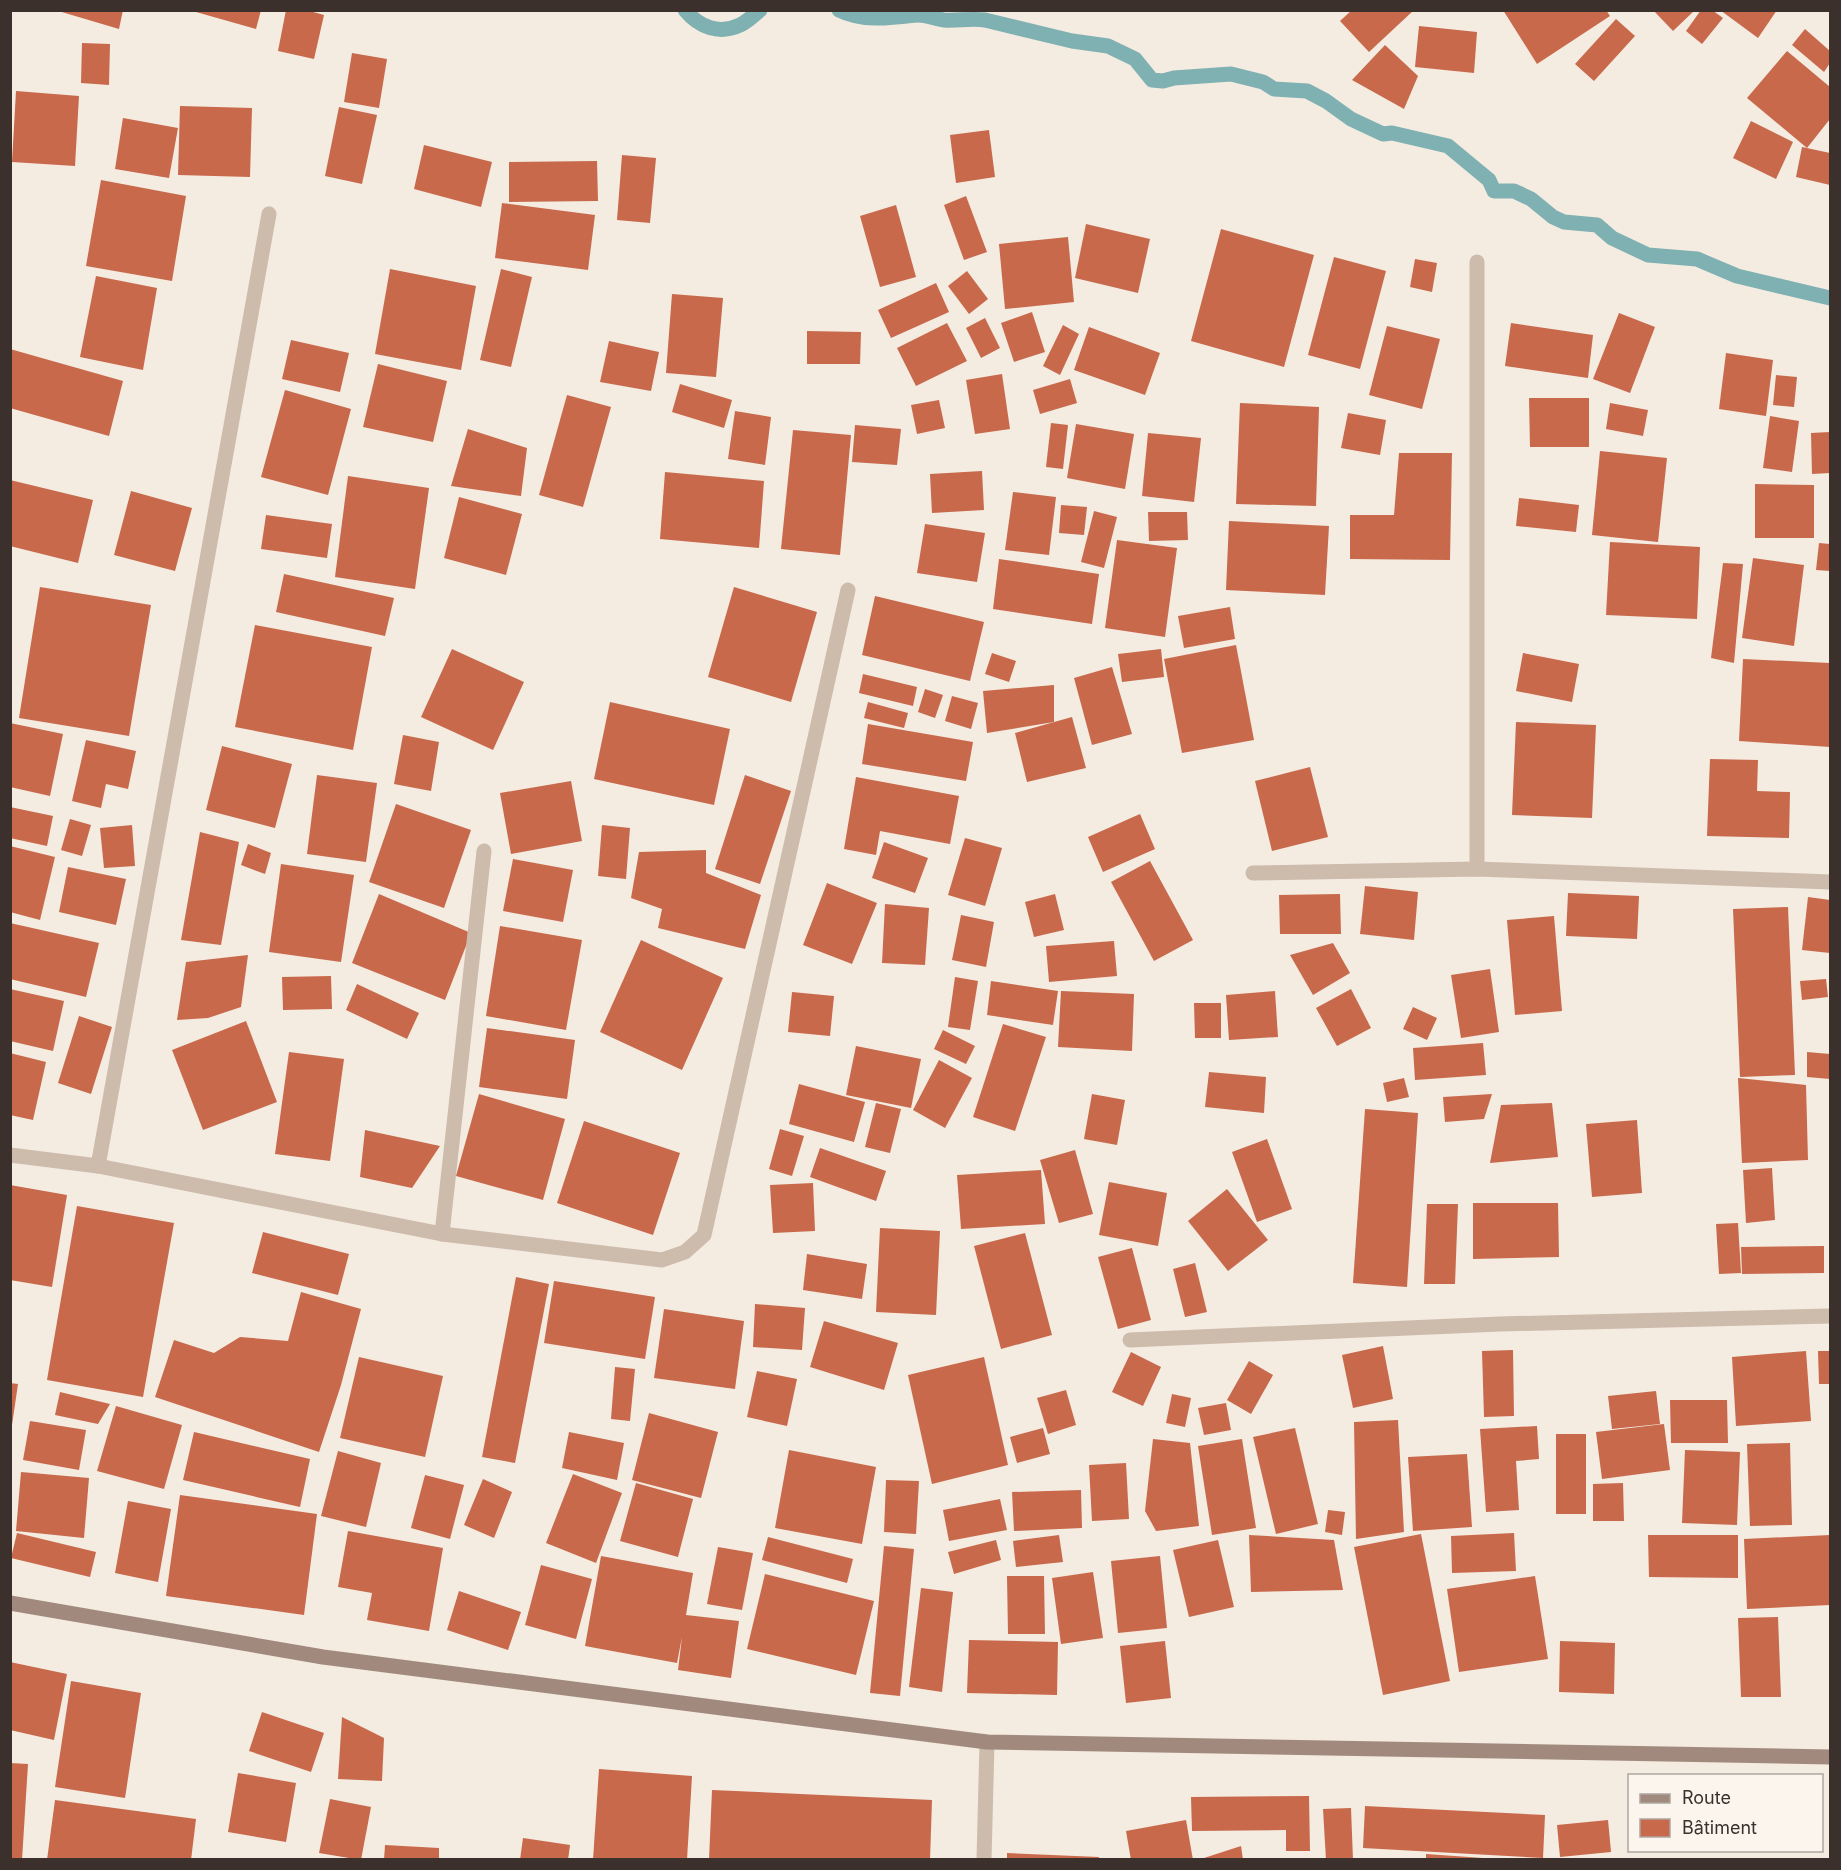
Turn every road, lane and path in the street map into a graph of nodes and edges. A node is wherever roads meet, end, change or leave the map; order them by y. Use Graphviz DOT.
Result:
graph roads {
  1 [pos="269,214"];
  2 [pos="1477,262"];
  3 [pos="848,590"];
  4 [pos="484,852"];
  5 [pos="1477,869"];
  6 [pos="1253,873"];
  7 [pos="1830,882"];
  8 [pos="10,1155"];
  9 [pos="98,1166"];
  10 [pos="442,1234"];
  11 [pos="1830,1316"];
  12 [pos="1130,1340"];
  13 [pos="10,1603"];
  14 [pos="987,1742"];
  15 [pos="1830,1757"];
  16 [pos="984,1860"];
  1 -- 9 [label="street"];
  2 -- 5 [label="street"];
  3 -- 10 [label="street"];
  4 -- 10 [label="street"];
  5 -- 6 [label="street"];
  5 -- 7 [label="street"];
  8 -- 9 [label="street"];
  9 -- 10 [label="street"];
  11 -- 12 [label="street"];
  13 -- 14 [label="street"];
  14 -- 15 [label="street"];
  14 -- 16 [label="street"];
}
